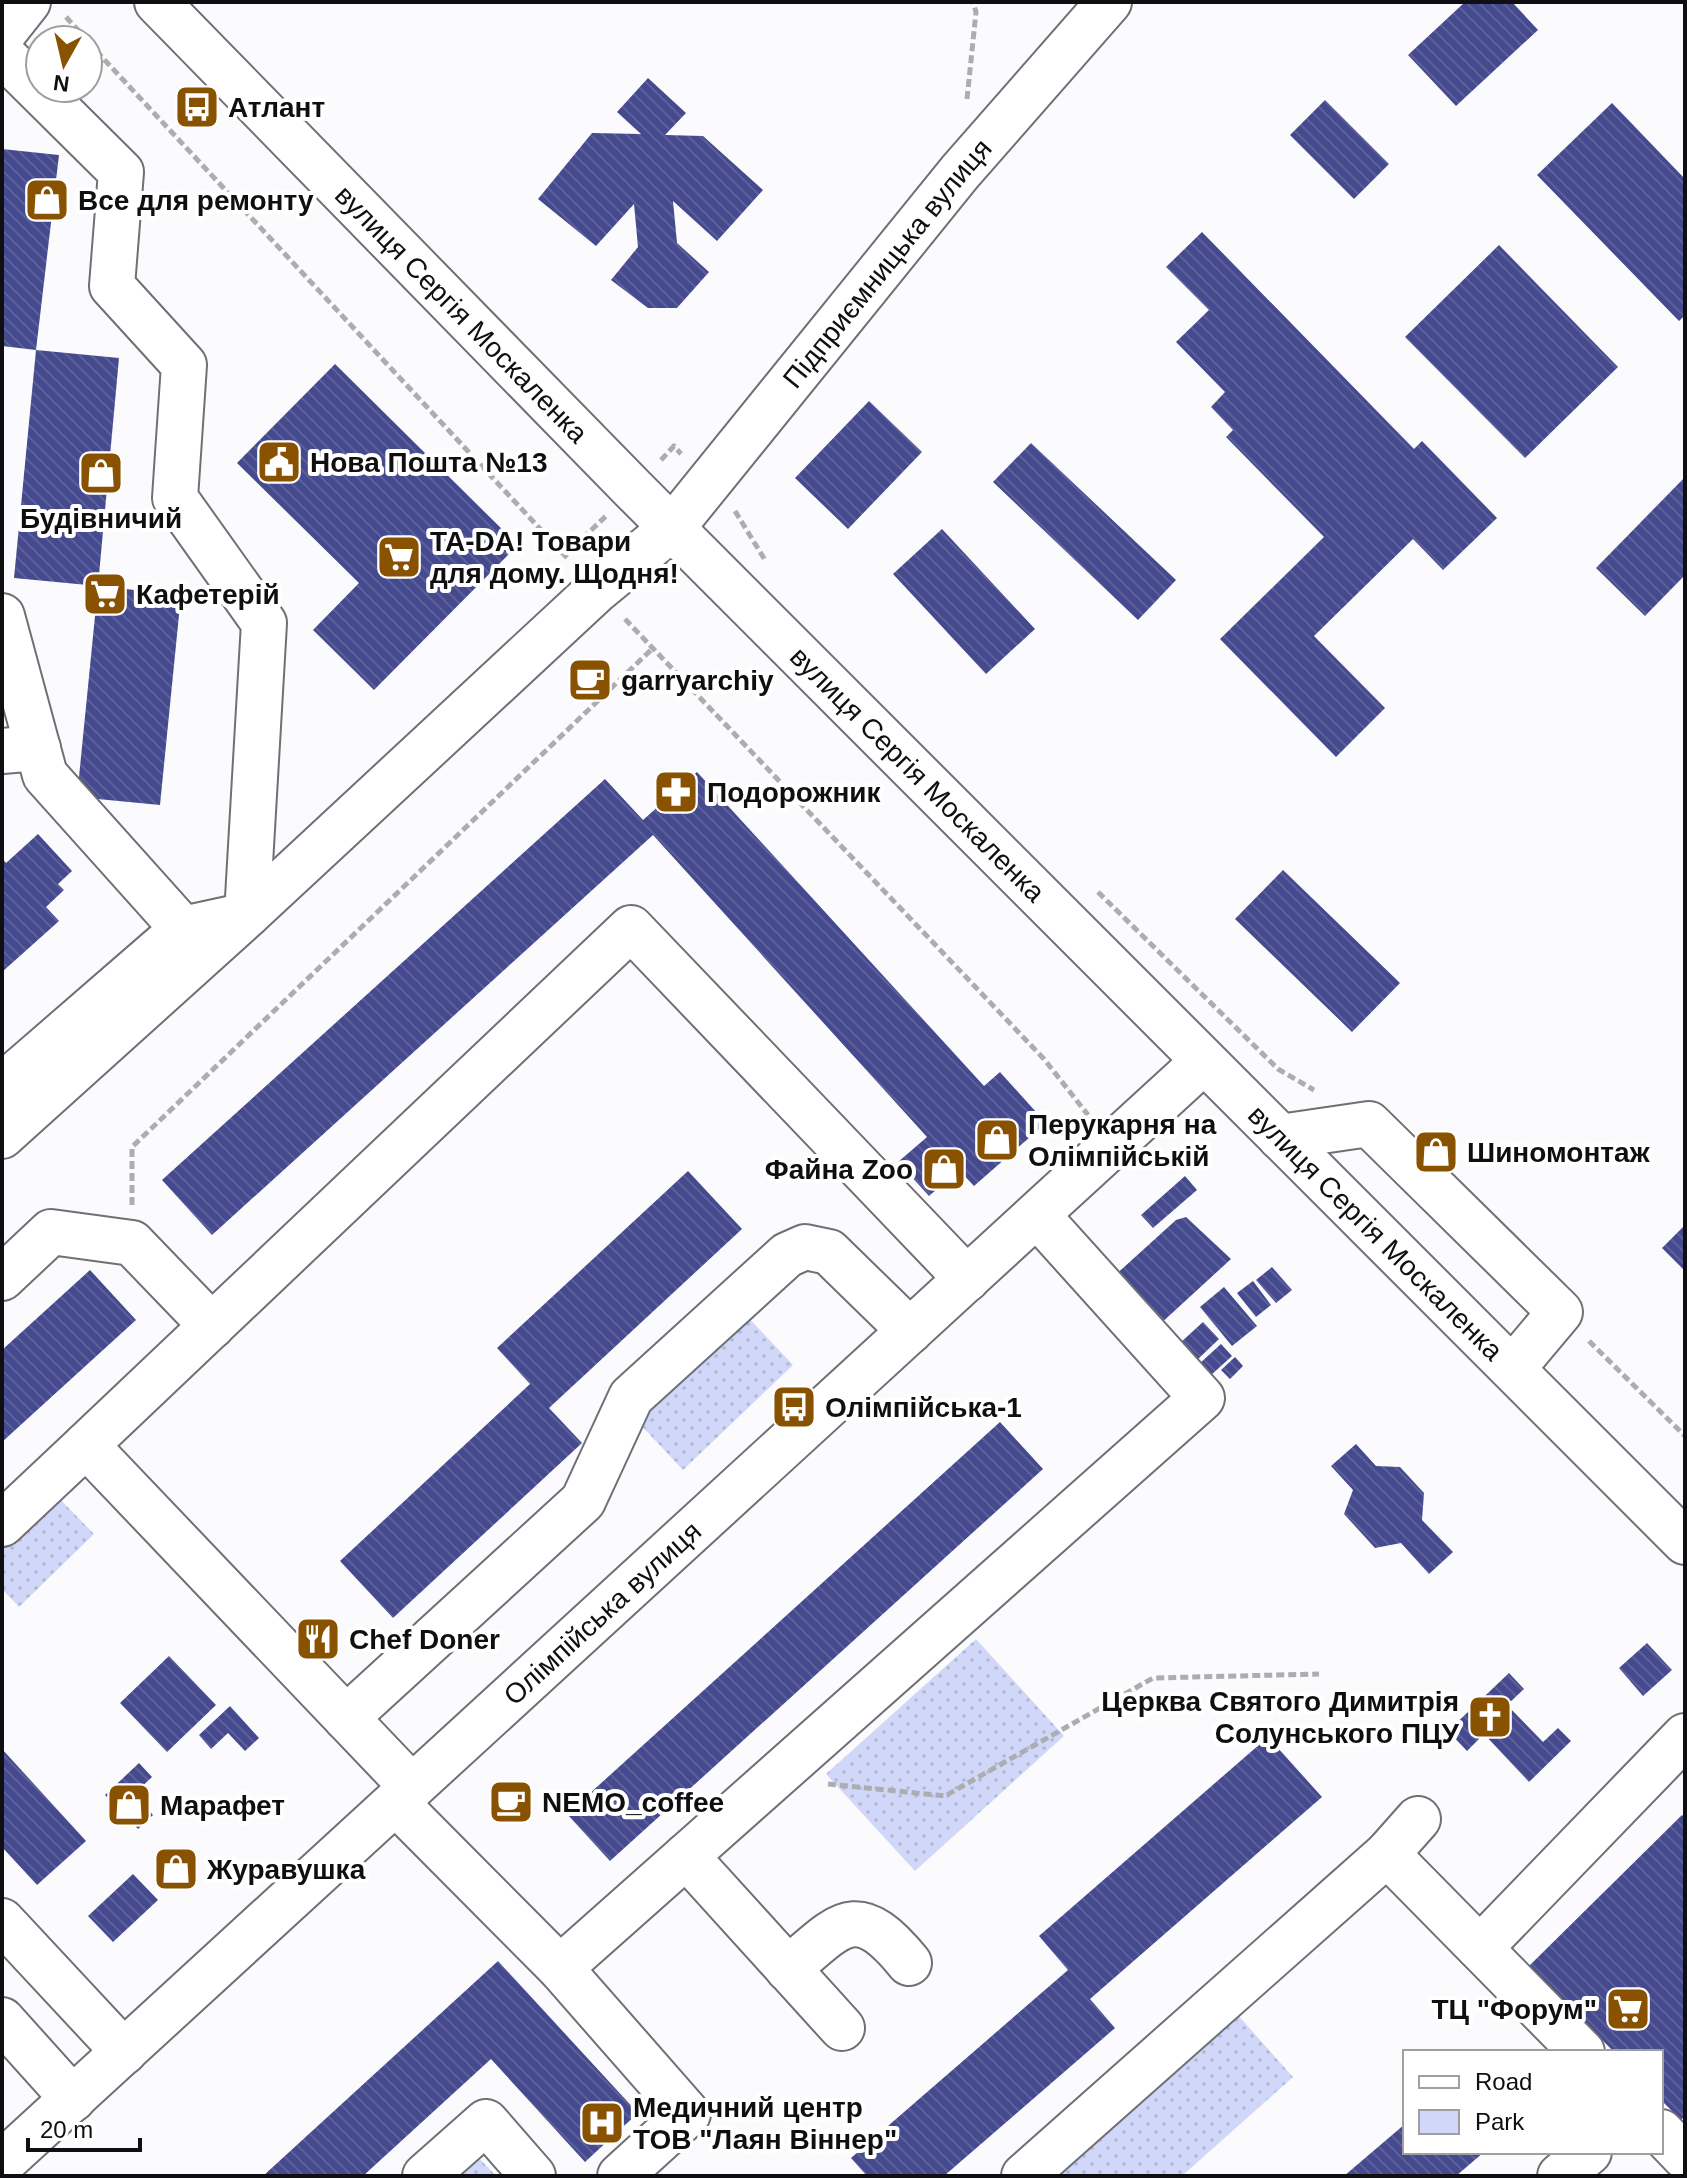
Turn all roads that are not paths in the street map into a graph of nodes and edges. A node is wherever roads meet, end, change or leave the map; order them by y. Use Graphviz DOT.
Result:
graph roads {
  1 [pos="157,2"];
  2 [pos="1109,2"];
  3 [pos="44,7"];
  4 [pos="2,35"];
  5 [pos="2,54"];
  6 [pos="672,528"];
  7 [pos="2,616"];
  8 [pos="20,750"];
  9 [pos="247,915"];
  10 [pos="183,929"];
  11 [pos="1203,1062"];
  12 [pos="2,1086"];
  13 [pos="2,1136"];
  14 [pos="1280,1137"];
  15 [pos="1037,1215"];
  16 [pos="2,1278"];
  17 [pos="967,1279"];
  18 [pos="212,1326"];
  19 [pos="910,1331"];
  20 [pos="1513,1368"];
  21 [pos="86,1445"];
  22 [pos="2,1524"];
  23 [pos="1685,1542"];
  24 [pos="346,1718"];
  25 [pos="1685,1736"];
  26 [pos="404,1795"];
  27 [pos="1418,1819"];
  28 [pos="1387,1854"];
  29 [pos="686,1856"];
  30 [pos="2,1921"];
  31 [pos="1480,1948"];
  32 [pos="909,1963"];
  33 [pos="560,1968"];
  34 [pos="788,1969"];
  35 [pos="2,2020"];
  36 [pos="842,2028"];
  37 [pos="1580,2050"];
  38 [pos="124,2052"];
  39 [pos="73,2099"];
  40 [pos="1663,2134"];
  41 [pos="1587,2154"];
  42 [pos="1685,2157"];
  43 [pos="2,2163"];
  44 [pos="425,2176"];
  45 [pos="533,2176"];
  46 [pos="620,2176"];
  47 [pos="1024,2176"];
  48 [pos="1560,2176"];
  1 -- 6 [label="street, вулиця Сергія Москаленка"];
  2 -- 6 [label="street, Підприємницька вулиця"];
  3 -- 4 [label="street"];
  5 -- 9 [label="street"];
  6 -- 9 [label="street, Підприємницька вулиця"];
  6 -- 11 [label="street, вулиця Сергія Москаленка"];
  7 -- 8 [label="street"];
  8 -- 10 [label="street"];
  9 -- 10 [label="street"];
  9 -- 13 [label="street, Підприємницька вулиця"];
  10 -- 12 [label="street"];
  11 -- 14 [label="street, вулиця Сергія Москаленка"];
  11 -- 15 [label="street, Олімпійська вулиця"];
  14 -- 20 [label="street, вулиця Сергія Москаленка"];
  14 -- 20 [label="street"];
  15 -- 17 [label="street, Олімпійська вулиця"];
  15 -- 29 [label="street"];
  16 -- 18 [label="street"];
  17 -- 18 [label="street"];
  17 -- 19 [label="street, Олімпійська вулиця"];
  18 -- 21 [label="street"];
  19 -- 24 [label="street"];
  19 -- 26 [label="street, Олімпійська вулиця"];
  20 -- 23 [label="street, вулиця Сергія Москаленка"];
  21 -- 22 [label="street"];
  21 -- 24 [label="street"];
  24 -- 26 [label="street"];
  25 -- 31 [label="street"];
  26 -- 33 [label="street"];
  26 -- 38 [label="street, Олімпійська вулиця"];
  27 -- 28 [label="street"];
  28 -- 31 [label="street"];
  28 -- 47 [label="street"];
  29 -- 33 [label="street"];
  29 -- 34 [label="street"];
  30 -- 38 [label="street"];
  31 -- 37 [label="street"];
  32 -- 34 [label="street"];
  33 -- 46 [label="street"];
  34 -- 36 [label="street"];
  35 -- 39 [label="street"];
  38 -- 39 [label="street, Олімпійська вулиця"];
  39 -- 43 [label="street, Олімпійська вулиця"];
  40 -- 42 [label="street"];
  41 -- 48 [label="street"];
  44 -- 45 [label="street"];
}
